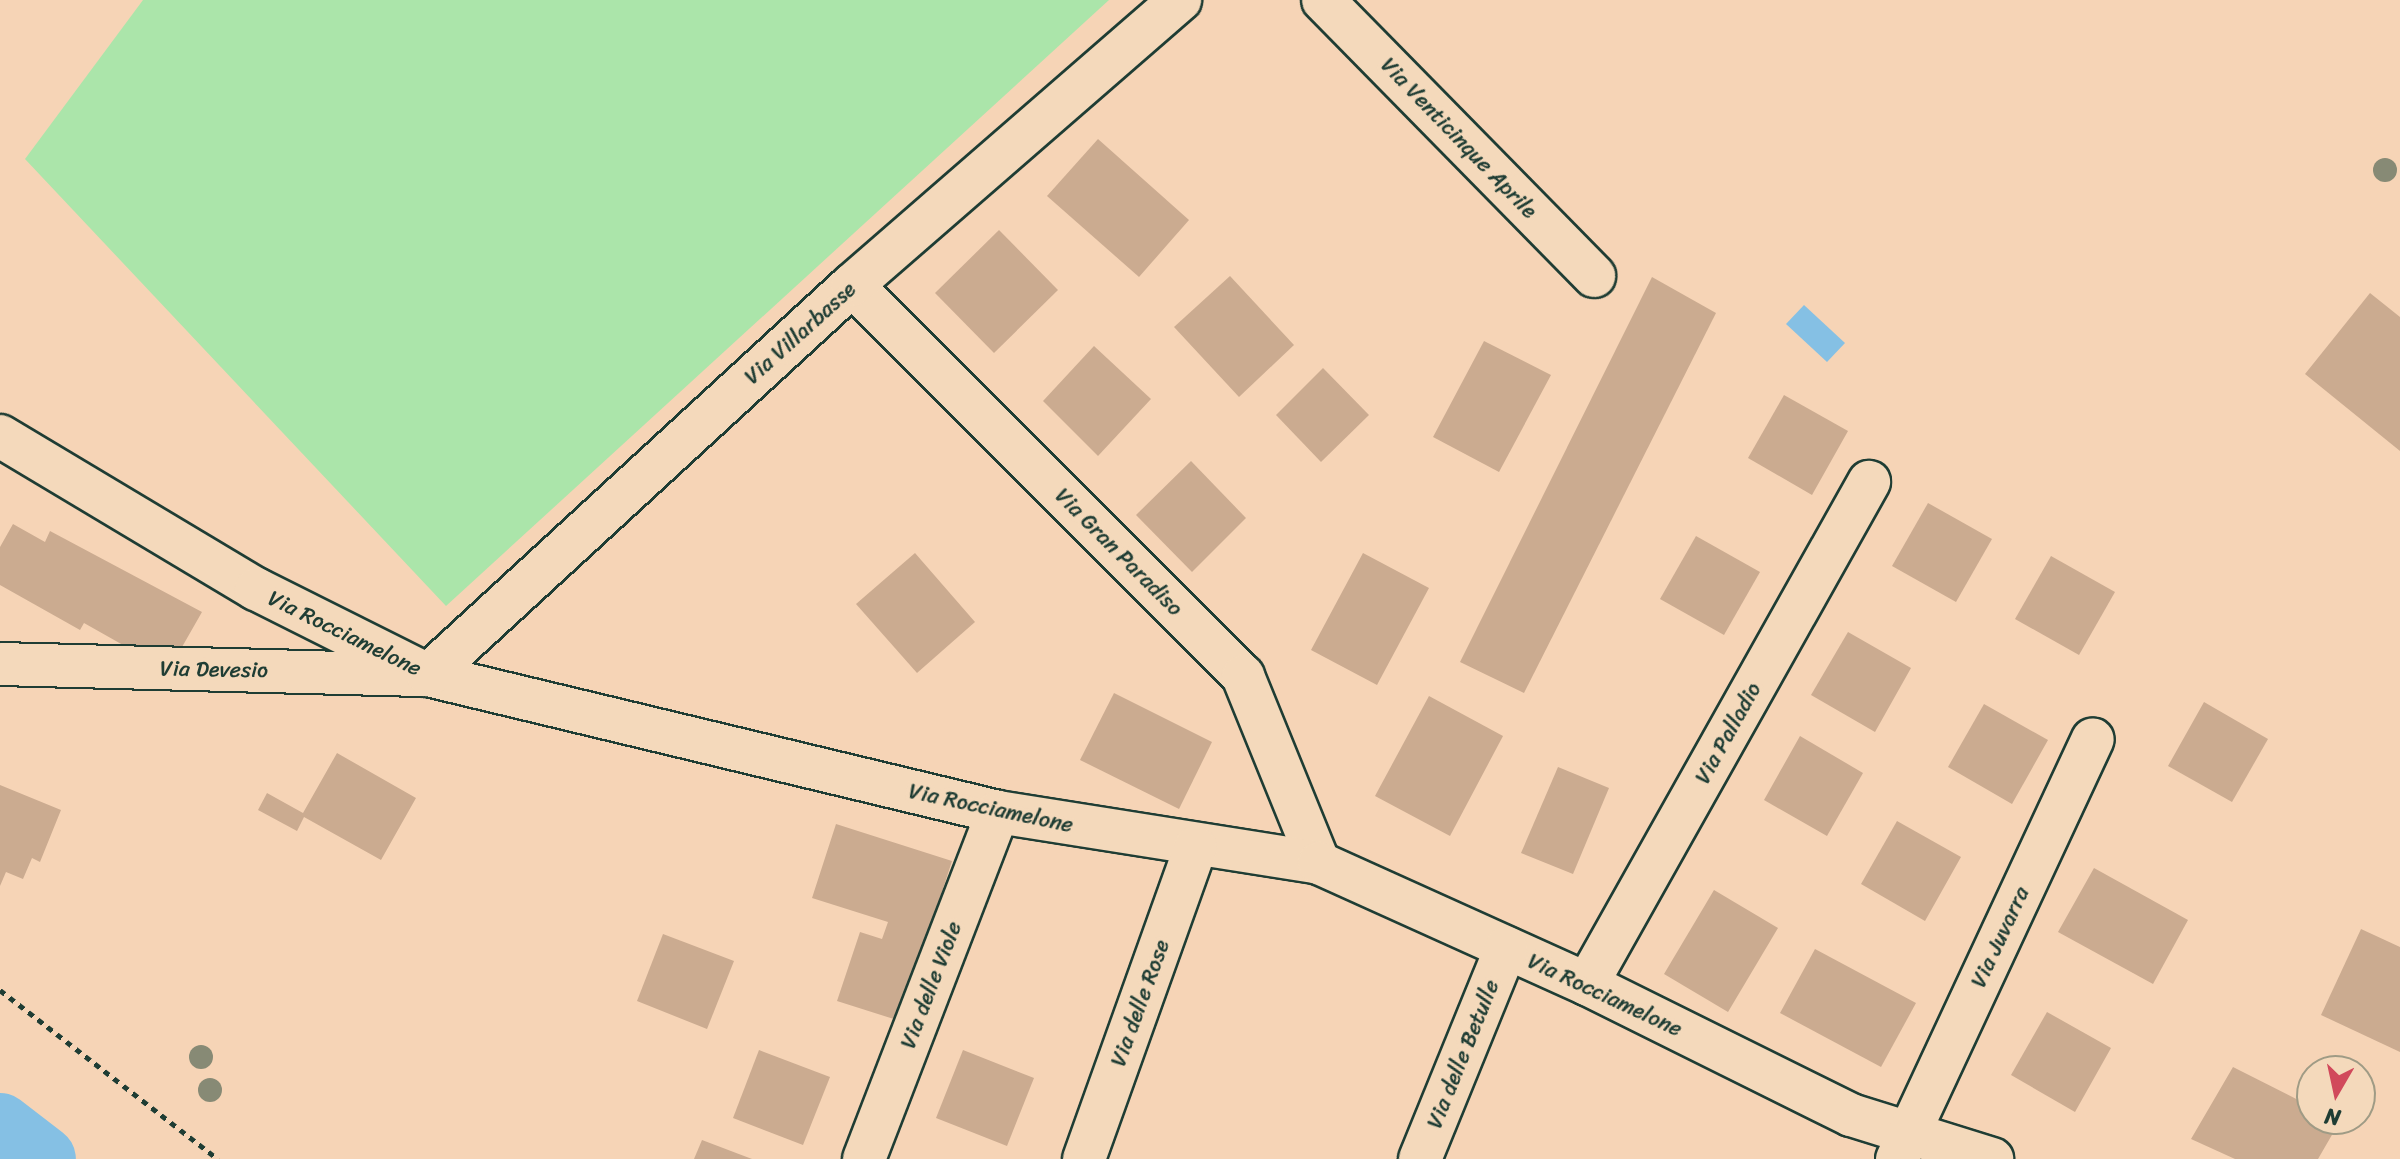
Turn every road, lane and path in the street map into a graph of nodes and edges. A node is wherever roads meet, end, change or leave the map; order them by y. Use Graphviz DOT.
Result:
graph roads {
  1 [pos="1180,0"];
  2 [pos="1323,0"];
  3 [pos="1594,276"];
  4 [pos="852,285"];
  5 [pos="0,436"];
  6 [pos="1869,482"];
  7 [pos="0,664"];
  8 [pos="428,675"];
  9 [pos="2093,739"];
  10 [pos="998,812"];
  11 [pos="1196,847"];
  12 [pos="1319,863"];
  13 [pos="1506,948"];
  14 [pos="1587,984"];
  15 [pos="0,990"];
  16 [pos="1902,1147"];
  17 [pos="218,1159"];
  18 [pos="864,1159"];
  19 [pos="1084,1159"];
  20 [pos="1420,1159"];
  21 [pos="1992,1159"];
  1 -- 4 [label="street, Via Villarbasse"];
  2 -- 3 [label="street, Via Venticinque Aprile"];
  4 -- 8 [label="street, Via Villarbasse"];
  4 -- 12 [label="street, Via Gran Paradiso"];
  5 -- 8 [label="street, Via Rocciamelone"];
  6 -- 14 [label="street, Via Palladio"];
  7 -- 8 [label="street, Via Devesio"];
  8 -- 10 [label="street, Via Rocciamelone"];
  9 -- 16 [label="street, Via Juvarra"];
  10 -- 11 [label="street, Via Rocciamelone"];
  10 -- 18 [label="street, Via delle Viole"];
  11 -- 12 [label="street, Via Rocciamelone"];
  11 -- 19 [label="street, Via delle Rose"];
  12 -- 13 [label="street, Via Rocciamelone"];
  13 -- 14 [label="street, Via Rocciamelone"];
  13 -- 20 [label="street, Via delle Betulle"];
  14 -- 16 [label="street, Via Rocciamelone"];
  15 -- 17 [label="path"];
  16 -- 21 [label="street, Via Rocciamelone"];
}
